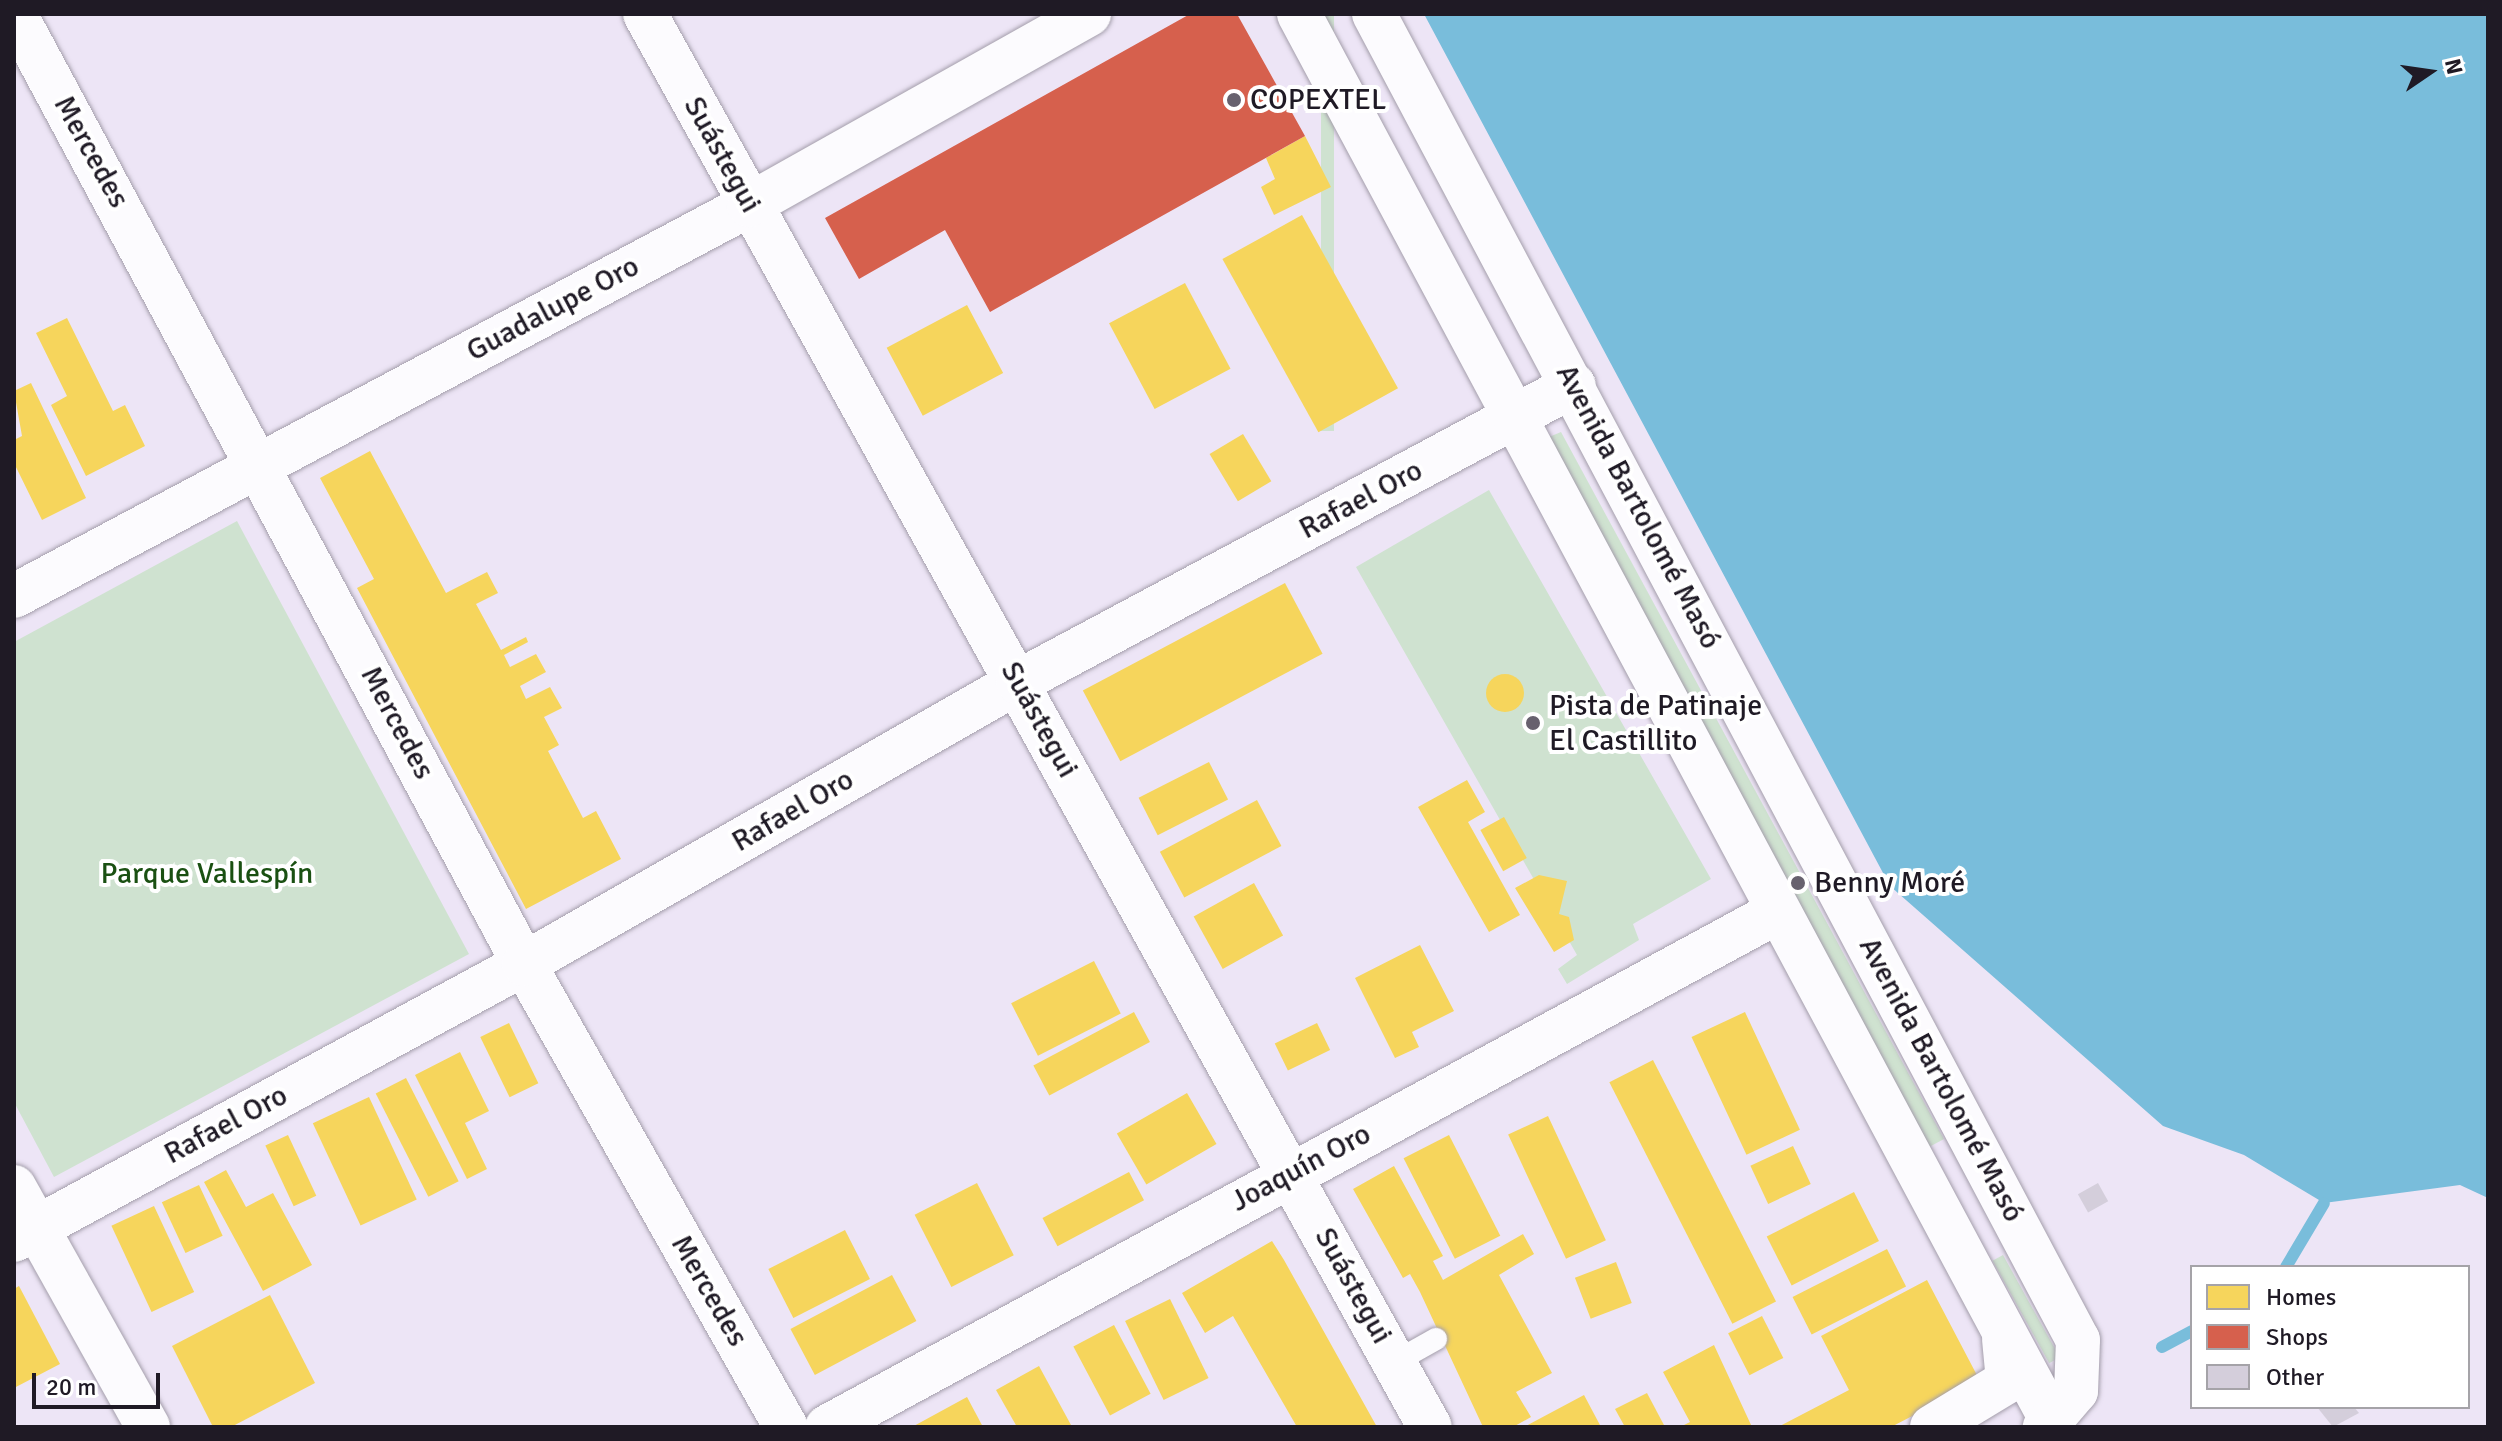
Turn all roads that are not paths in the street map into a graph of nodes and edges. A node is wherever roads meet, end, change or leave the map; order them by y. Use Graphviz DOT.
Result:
graph roads {
  1 [pos="15,14"];
  2 [pos="645,14"];
  3 [pos="1089,14"];
  4 [pos="1299,14"];
  5 [pos="1374,14"];
  6 [pos="749,205"];
  7 [pos="1574,385"];
  8 [pos="1515,419"];
  9 [pos="260,465"];
  10 [pos="14,596"];
  11 [pos="1018,682"];
  12 [pos="1777,912"];
  13 [pos="524,964"];
  14 [pos="1291,1173"];
  15 [pos="1993,1178"];
  16 [pos="14,1187"];
  17 [pos="1935,1210"];
  18 [pos="25,1234"];
  19 [pos="1436,1339"];
  20 [pos="2004,1339"];
  21 [pos="1395,1362"];
  22 [pos="1423,1425"];
  23 [pos="2050,1425"];
  24 [pos="148,1427"];
  25 [pos="786,1427"];
  26 [pos="827,1427"];
  27 [pos="1932,1427"];
  1 -- 9 [label="street, Mercedes"];
  2 -- 6 [label="street, Suástegui"];
  3 -- 6 [label="street, Guadalupe Oro"];
  4 -- 8 [label="street"];
  5 -- 7 [label="street, Avenida Bartolomé Masó"];
  6 -- 9 [label="street, Guadalupe Oro"];
  6 -- 11 [label="street, Suástegui"];
  7 -- 8 [label="street, Rafael Oro"];
  7 -- 15 [label="street, Avenida Bartolomé Masó"];
  8 -- 11 [label="street, Rafael Oro"];
  8 -- 12 [label="street"];
  9 -- 10 [label="street, Guadalupe Oro"];
  9 -- 13 [label="street, Mercedes"];
  11 -- 13 [label="street, Rafael Oro"];
  11 -- 14 [label="street, Suástegui"];
  12 -- 14 [label="street, Joaquín Oro"];
  12 -- 17 [label="street"];
  13 -- 18 [label="street, Rafael Oro"];
  13 -- 25 [label="street, Mercedes"];
  14 -- 21 [label="street, Suástegui"];
  14 -- 26 [label="street, Joaquín Oro"];
  15 -- 17 [label="street"];
  15 -- 23 [label="street, Avenida Bartolomé Masó"];
  16 -- 18 [label="street"];
  17 -- 20 [label="street"];
  18 -- 24 [label="street"];
  19 -- 21 [label="lane"];
  20 -- 23 [label="street"];
  20 -- 27 [label="street"];
  21 -- 22 [label="street, Suástegui"];
}
